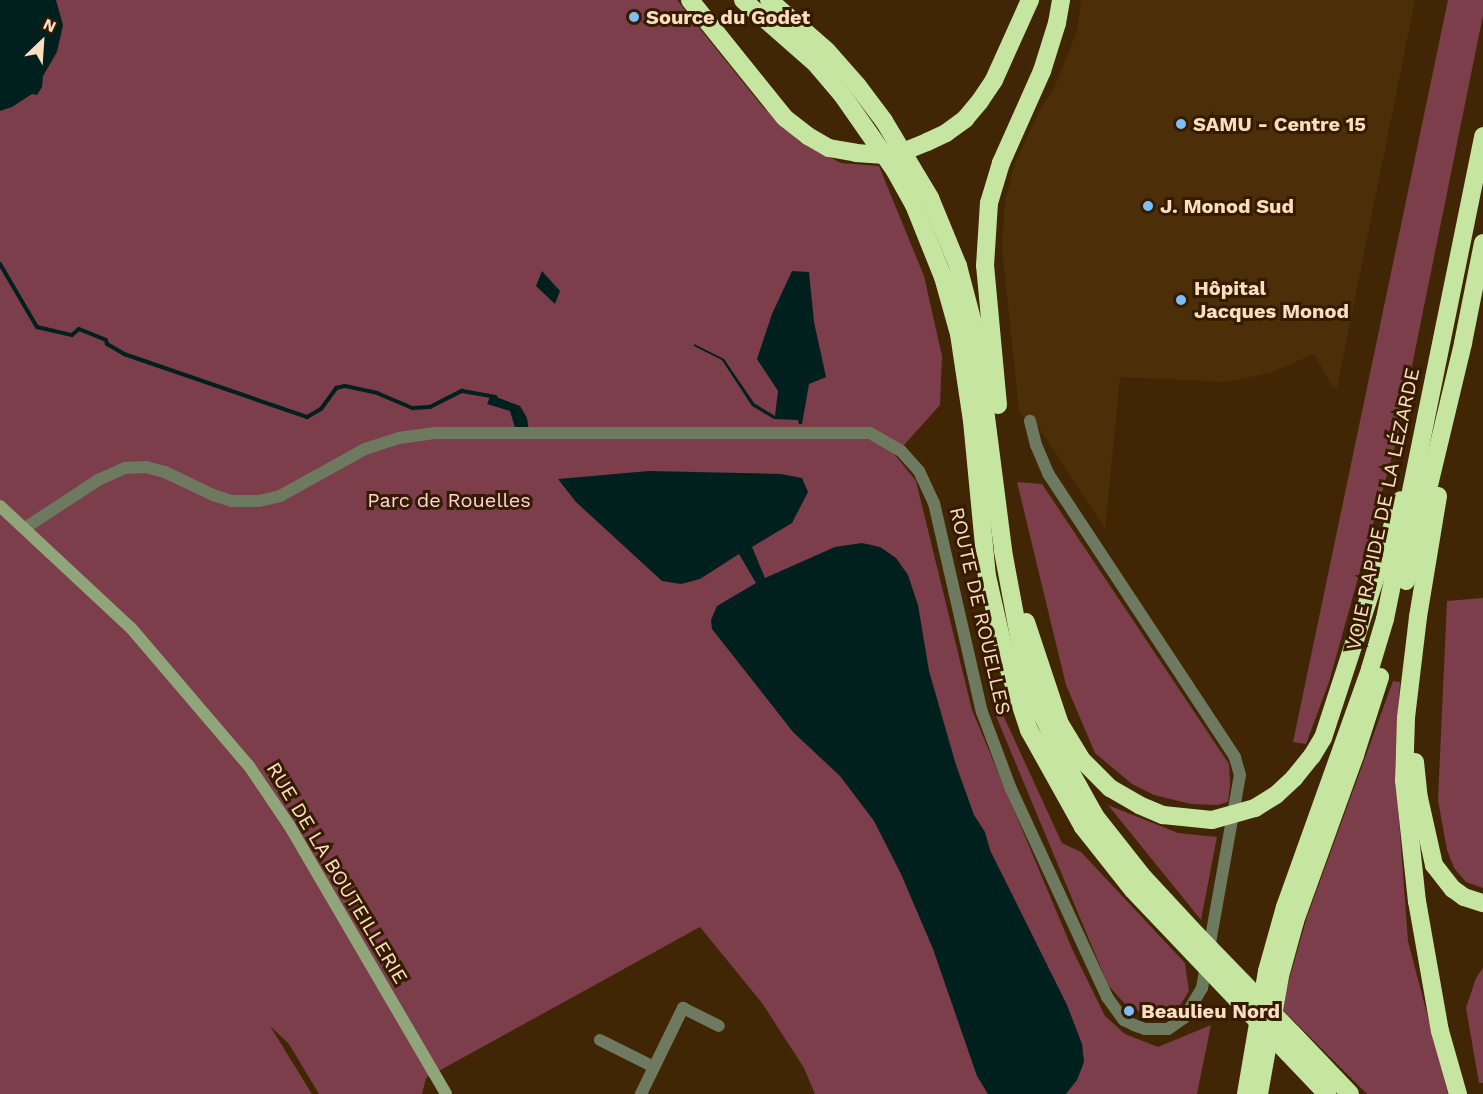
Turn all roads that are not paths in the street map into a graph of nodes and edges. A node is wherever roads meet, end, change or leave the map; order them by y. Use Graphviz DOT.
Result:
graph roads {
  1 [pos="690,0"];
  2 [pos="743,0"];
  3 [pos="769,0"];
  4 [pos="1030,0"];
  5 [pos="1061,0"];
  6 [pos="1483,135"];
  7 [pos="1483,243"];
  8 [pos="1463,344"];
  9 [pos="1030,421"];
  10 [pos="1421,448"];
  11 [pos="0,506"];
  12 [pos="25,528"];
  13 [pos="1005,557"];
  14 [pos="1418,617"];
  15 [pos="1483,903"];
  16 [pos="719,1026"];
  17 [pos="600,1040"];
  18 [pos="654,1067"];
  19 [pos="446,1094"];
  20 [pos="641,1094"];
  21 [pos="1246,1094"];
  22 [pos="1259,1094"];
  23 [pos="1327,1094"];
  24 [pos="1350,1094"];
  25 [pos="1458,1094"];
  1 -- 4 [label="highway, bridge"];
  2 -- 23 [label="highway, bridge"];
  3 -- 13 [label="highway"];
  5 -- 13 [label="highway"];
  6 -- 10 [label="highway, VOIE RAPIDE DE LA LÉZARDE"];
  7 -- 8 [label="highway, VOIE RAPIDE DE LA LÉZARDE"];
  8 -- 14 [label="highway"];
  8 -- 22 [label="highway, VOIE RAPIDE DE LA LÉZARDE"];
  9 -- 12 [label="street, ROUTE DE ROUELLES"];
  10 -- 13 [label="highway, bridge"];
  10 -- 21 [label="highway, VOIE RAPIDE DE LA LÉZARDE"];
  11 -- 12 [label="street, RUE DE LA BOUTEILLERIE"];
  12 -- 19 [label="street, RUE DE LA BOUTEILLERIE"];
  13 -- 24 [label="highway, bridge"];
  14 -- 15 [label="highway"];
  14 -- 25 [label="highway"];
  16 -- 18 [label="street"];
  17 -- 18 [label="street"];
  18 -- 20 [label="street"];
}
